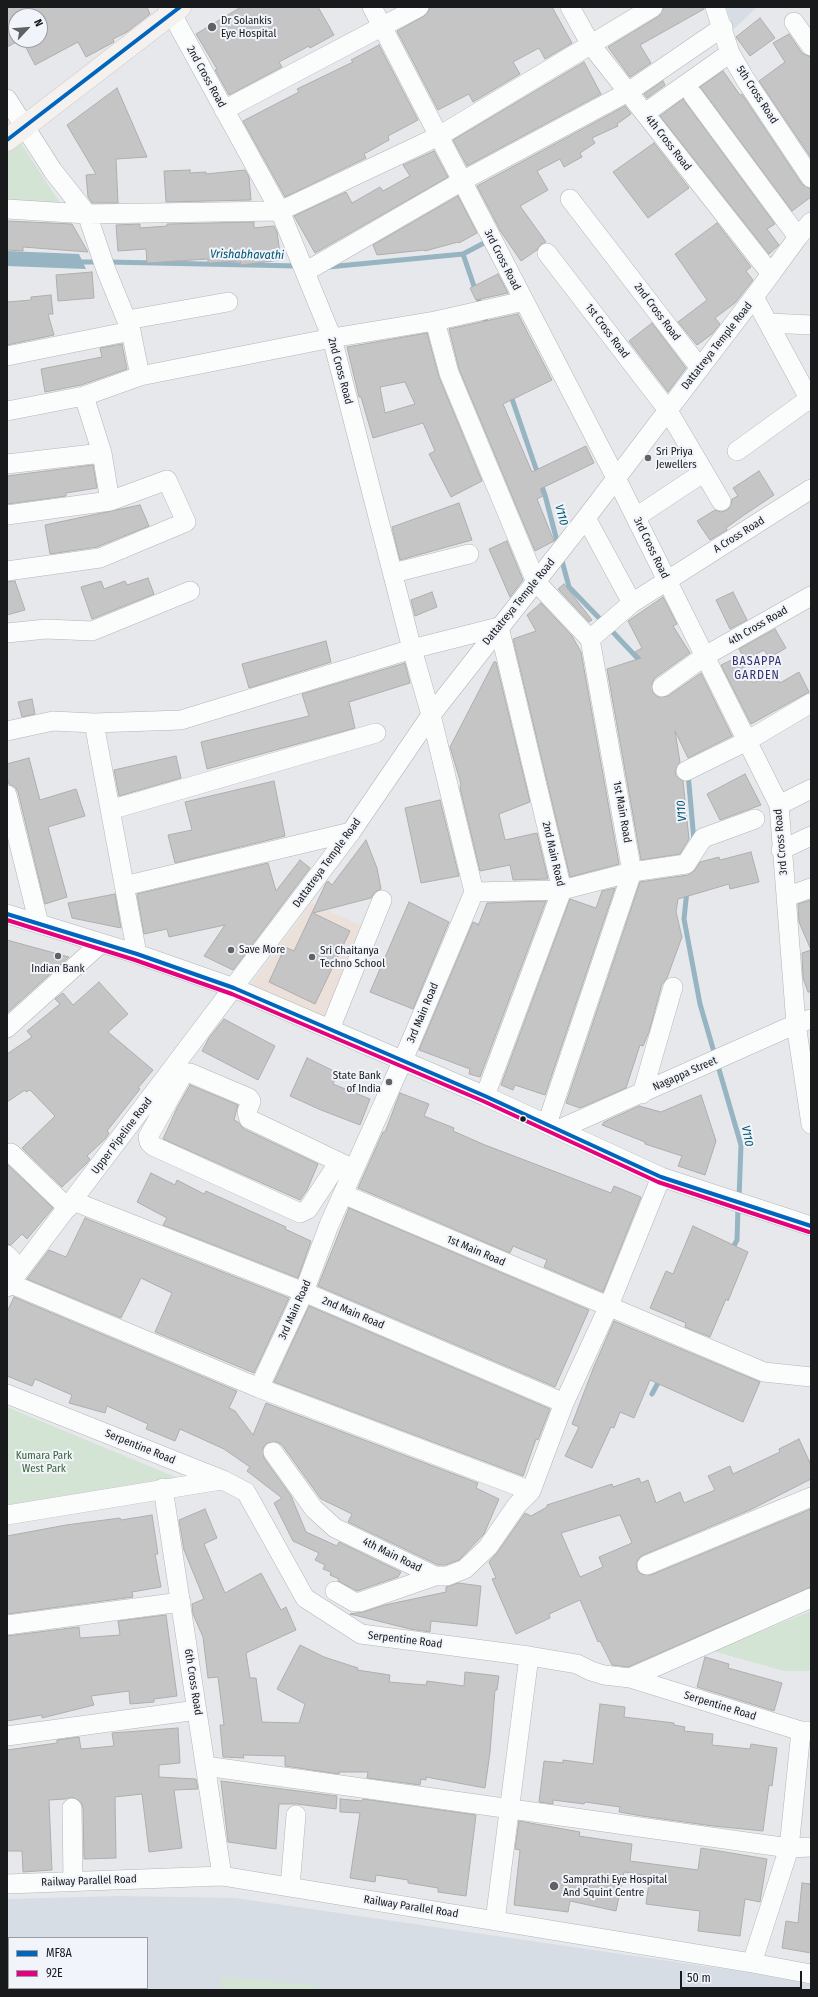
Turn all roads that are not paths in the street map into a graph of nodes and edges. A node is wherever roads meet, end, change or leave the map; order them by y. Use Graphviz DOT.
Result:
graph roads {
  1 [pos="372,7"];
  2 [pos="418,7"];
  3 [pos="570,7"];
  4 [pos="653,7"];
  5 [pos="715,7"];
  6 [pos="173,9"];
  7 [pos="794,22"];
  8 [pos="382,26"];
  9 [pos="723,27"];
  10 [pos="591,45"];
  11 [pos="811,46"];
  12 [pos="730,53"];
  13 [pos="628,92"];
  14 [pos="693,95"];
  15 [pos="7,99"];
  16 [pos="224,110"];
  17 [pos="645,113"];
  18 [pos="25,126"];
  19 [pos="439,136"];
  20 [pos="7,140"];
  21 [pos="811,178"];
  22 [pos="462,181"];
  23 [pos="570,199"];
  24 [pos="7,209"];
  25 [pos="280,211"];
  26 [pos="87,214"];
  27 [pos="811,222"];
  28 [pos="798,237"];
  29 [pos="547,253"];
  30 [pos="305,272"];
  31 [pos="771,274"];
  32 [pos="754,297"];
  33 [pos="524,301"];
  34 [pos="228,302"];
  35 [pos="435,321"];
  36 [pos="768,323"];
  37 [pos="811,325"];
  38 [pos="129,326"];
  39 [pos="332,338"];
  40 [pos="7,356"];
  41 [pos="700,368"];
  42 [pos="140,376"];
  43 [pos="84,396"];
  44 [pos="810,401"];
  45 [pos="667,409"];
  46 [pos="7,411"];
  47 [pos="737,451"];
  48 [pos="102,453"];
  49 [pos="7,464"];
  50 [pos="704,472"];
  51 [pos="616,478"];
  52 [pos="811,490"];
  53 [pos="110,501"];
  54 [pos="720,501"];
  55 [pos="7,515"];
  56 [pos="636,517"];
  57 [pos="586,518"];
  58 [pos="469,554"];
  59 [pos="7,571"];
  60 [pos="393,573"];
  61 [pos="667,580"];
  62 [pos="536,582"];
  63 [pos="190,591"];
  64 [pos="811,596"];
  65 [pos="632,603"];
  66 [pos="499,627"];
  67 [pos="7,633"];
  68 [pos="590,639"];
  69 [pos="412,649"];
  70 [pos="705,656"];
  71 [pos="662,686"];
  72 [pos="811,703"];
  73 [pos="431,715"];
  74 [pos="94,723"];
  75 [pos="7,731"];
  76 [pos="376,733"];
  77 [pos="747,741"];
  78 [pos="686,771"];
  79 [pos="811,789"];
  80 [pos="7,795"];
  81 [pos="779,805"];
  82 [pos="110,810"];
  83 [pos="755,819"];
  84 [pos="351,832"];
  85 [pos="811,836"];
  86 [pos="781,850"];
  87 [pos="632,872"];
  88 [pos="124,886"];
  89 [pos="811,888"];
  90 [pos="562,890"];
  91 [pos="474,892"];
  92 [pos="786,897"];
  93 [pos="382,900"];
  94 [pos="7,914"];
  95 [pos="39,924"];
  96 [pos="101,943"];
  97 [pos="137,954"];
  98 [pos="673,987"];
  99 [pos="234,988"];
  100 [pos="803,1022"];
  101 [pos="8,1026"];
  102 [pos="330,1029"];
  103 [pos="403,1060"];
  104 [pos="642,1094"];
  105 [pos="485,1096"];
  106 [pos="811,1124"];
  107 [pos="553,1127"];
  108 [pos="11,1153"];
  109 [pos="347,1165"];
  110 [pos="661,1177"];
  111 [pos="343,1194"];
  112 [pos="70,1205"];
  113 [pos="811,1226"];
  114 [pos="7,1255"];
  115 [pos="12,1279"];
  116 [pos="304,1292"];
  117 [pos="608,1308"];
  118 [pos="811,1378"];
  119 [pos="259,1388"];
  120 [pos="7,1394"];
  121 [pos="564,1403"];
  122 [pos="273,1452"];
  123 [pos="223,1480"];
  124 [pos="163,1488"];
  125 [pos="531,1491"];
  126 [pos="811,1498"];
  127 [pos="7,1515"];
  128 [pos="382,1565"];
  129 [pos="647,1565"];
  130 [pos="426,1579"];
  131 [pos="336,1590"];
  132 [pos="811,1598"];
  133 [pos="181,1602"];
  134 [pos="7,1625"];
  135 [pos="529,1656"];
  136 [pos="630,1678"];
  137 [pos="197,1710"];
  138 [pos="806,1731"];
  139 [pos="7,1736"];
  140 [pos="205,1766"];
  141 [pos="72,1808"];
  142 [pos="510,1808"];
  143 [pos="296,1814"];
  144 [pos="811,1847"];
  145 [pos="789,1848"];
  146 [pos="222,1876"];
  147 [pos="73,1881"];
  148 [pos="7,1884"];
  149 [pos="290,1887"];
  150 [pos="495,1921"];
  151 [pos="752,1963"];
  152 [pos="811,1974"];
  1 -- 8 [label="street, 3rd Cross Road"];
  2 -- 8 [label="street"];
  3 -- 10 [label="street, 4th Cross Road"];
  4 -- 10 [label="street"];
  5 -- 9 [label="street, 5th Cross Road"];
  6 -- 16 [label="street, 2nd Cross Road"];
  6 -- 18 [label="main road"];
  7 -- 11 [label="street"];
  8 -- 16 [label="street"];
  8 -- 19 [label="street, 3rd Cross Road"];
  9 -- 12 [label="street, 5th Cross Road"];
  9 -- 13 [label="street"];
  10 -- 13 [label="street, 4th Cross Road"];
  10 -- 19 [label="street"];
  12 -- 17 [label="street"];
  12 -- 21 [label="street, 5th Cross Road"];
  13 -- 17 [label="street, 4th Cross Road"];
  13 -- 22 [label="street"];
  14 -- 28 [label="street"];
  15 -- 18 [label="street"];
  16 -- 25 [label="street, 2nd Cross Road"];
  17 -- 31 [label="street, 4th Cross Road"];
  18 -- 20 [label="main road"];
  18 -- 26 [label="street"];
  19 -- 22 [label="street, 3rd Cross Road"];
  19 -- 25 [label="street"];
  22 -- 30 [label="street"];
  22 -- 33 [label="street, 3rd Cross Road"];
  23 -- 41 [label="street, 2nd Cross Road"];
  24 -- 26 [label="street"];
  25 -- 26 [label="street"];
  25 -- 30 [label="street, 2nd Cross Road"];
  26 -- 38 [label="street"];
  27 -- 28 [label="street, Dattatreya Temple Road"];
  28 -- 31 [label="street, Dattatreya Temple Road"];
  29 -- 45 [label="street, 1st Cross Road"];
  30 -- 39 [label="street, 2nd Cross Road"];
  31 -- 32 [label="street, Dattatreya Temple Road"];
  32 -- 36 [label="street"];
  32 -- 41 [label="street, Dattatreya Temple Road"];
  33 -- 35 [label="street"];
  33 -- 51 [label="street, 3rd Cross Road"];
  34 -- 38 [label="street"];
  35 -- 39 [label="street"];
  35 -- 62 [label="street"];
  36 -- 37 [label="street"];
  36 -- 44 [label="street"];
  38 -- 40 [label="street"];
  38 -- 42 [label="street"];
  39 -- 42 [label="street"];
  39 -- 60 [label="street, 2nd Cross Road"];
  41 -- 45 [label="street, Dattatreya Temple Road"];
  42 -- 43 [label="street"];
  43 -- 46 [label="street"];
  43 -- 48 [label="street"];
  44 -- 47 [label="street"];
  45 -- 50 [label="street, 1st Cross Road"];
  45 -- 51 [label="street, Dattatreya Temple Road"];
  48 -- 49 [label="street"];
  48 -- 53 [label="street"];
  50 -- 54 [label="street, 1st Cross Road"];
  50 -- 56 [label="street"];
  51 -- 56 [label="street, 3rd Cross Road"];
  51 -- 57 [label="street, Dattatreya Temple Road"];
  52 -- 61 [label="street, A Cross Road"];
  53 -- 55 [label="street"];
  53 -- 59 [label="street"];
  56 -- 61 [label="street, 3rd Cross Road"];
  57 -- 62 [label="street, Dattatreya Temple Road"];
  57 -- 65 [label="street"];
  58 -- 60 [label="street"];
  60 -- 69 [label="street, 2nd Cross Road"];
  61 -- 65 [label="street, A Cross Road"];
  61 -- 70 [label="street, 3rd Cross Road"];
  62 -- 66 [label="street, Dattatreya Temple Road"];
  62 -- 68 [label="street"];
  63 -- 67 [label="street"];
  64 -- 70 [label="street, 4th Cross Road"];
  65 -- 68 [label="street"];
  66 -- 69 [label="street"];
  66 -- 73 [label="street, Dattatreya Temple Road"];
  66 -- 90 [label="street, 2nd Main Road"];
  68 -- 87 [label="street, 1st Main Road"];
  69 -- 73 [label="street, 2nd Cross Road"];
  69 -- 74 [label="street"];
  70 -- 71 [label="street, 4th Cross Road"];
  70 -- 77 [label="street, 3rd Cross Road"];
  72 -- 77 [label="street"];
  73 -- 84 [label="street, Dattatreya Temple Road"];
  73 -- 91 [label="street"];
  74 -- 75 [label="street"];
  74 -- 82 [label="street"];
  76 -- 82 [label="street"];
  77 -- 78 [label="street"];
  77 -- 81 [label="street, 3rd Cross Road"];
  79 -- 81 [label="street"];
  80 -- 95 [label="street"];
  81 -- 86 [label="street, 3rd Cross Road"];
  82 -- 88 [label="street"];
  83 -- 87 [label="street"];
  84 -- 88 [label="street"];
  84 -- 99 [label="street, Dattatreya Temple Road"];
  85 -- 86 [label="street"];
  86 -- 92 [label="street, 3rd Cross Road"];
  87 -- 90 [label="street"];
  87 -- 107 [label="street, 1st Main Road"];
  88 -- 97 [label="street"];
  89 -- 92 [label="street"];
  90 -- 91 [label="street"];
  90 -- 105 [label="street, 2nd Main Road"];
  91 -- 103 [label="street, 3rd Main Road"];
  92 -- 100 [label="street, 3rd Cross Road"];
  93 -- 102 [label="street"];
  94 -- 95 [label="street"];
  95 -- 96 [label="street"];
  96 -- 97 [label="street"];
  96 -- 101 [label="street"];
  97 -- 99 [label="street"];
  98 -- 104 [label="street"];
  99 -- 102 [label="street"];
  99 -- 112 [label="street, Upper Pipeline Road"];
  100 -- 104 [label="street, Nagappa Street"];
  100 -- 106 [label="street, 3rd Cross Road"];
  102 -- 103 [label="street"];
  103 -- 105 [label="street"];
  103 -- 109 [label="street, 3rd Main Road"];
  104 -- 107 [label="street, Nagappa Street"];
  105 -- 107 [label="street"];
  107 -- 110 [label="street"];
  108 -- 112 [label="street"];
  109 -- 109 [label="street"];
  109 -- 111 [label="street, 3rd Main Road"];
  110 -- 113 [label="street"];
  110 -- 117 [label="street"];
  111 -- 116 [label="street, 3rd Main Road"];
  111 -- 117 [label="street, 1st Main Road"];
  112 -- 115 [label="street, Upper Pipeline Road"];
  112 -- 116 [label="street, 2nd Main Road"];
  114 -- 115 [label="street"];
  115 -- 119 [label="street"];
  116 -- 119 [label="street, 3rd Main Road"];
  116 -- 121 [label="street, 2nd Main Road"];
  117 -- 118 [label="street, 1st Main Road"];
  117 -- 121 [label="street"];
  119 -- 125 [label="street"];
  120 -- 123 [label="street, Serpentine Road"];
  121 -- 125 [label="street"];
  122 -- 130 [label="street, 4th Main Road"];
  123 -- 124 [label="street"];
  123 -- 135 [label="street, Serpentine Road"];
  124 -- 127 [label="street"];
  124 -- 133 [label="street, 6th Cross Road"];
  125 -- 130 [label="street, 4th Main Road"];
  126 -- 129 [label="street"];
  128 -- 130 [label="street"];
  130 -- 131 [label="street"];
  132 -- 136 [label="street"];
  133 -- 134 [label="street"];
  133 -- 137 [label="street, 6th Cross Road"];
  135 -- 136 [label="street, Serpentine Road"];
  135 -- 142 [label="street"];
  136 -- 138 [label="street, Serpentine Road"];
  137 -- 139 [label="street"];
  137 -- 140 [label="street, 6th Cross Road"];
  138 -- 145 [label="street"];
  140 -- 142 [label="street"];
  140 -- 146 [label="street, 6th Cross Road"];
  141 -- 147 [label="street"];
  142 -- 145 [label="street"];
  142 -- 150 [label="street"];
  143 -- 149 [label="street"];
  144 -- 145 [label="street"];
  145 -- 151 [label="street"];
  146 -- 147 [label="street, Railway Parallel Road"];
  146 -- 149 [label="street, Railway Parallel Road"];
  147 -- 148 [label="street, Railway Parallel Road"];
  149 -- 150 [label="street, Railway Parallel Road"];
  150 -- 151 [label="street, Railway Parallel Road"];
  151 -- 152 [label="street, Railway Parallel Road"];
}
